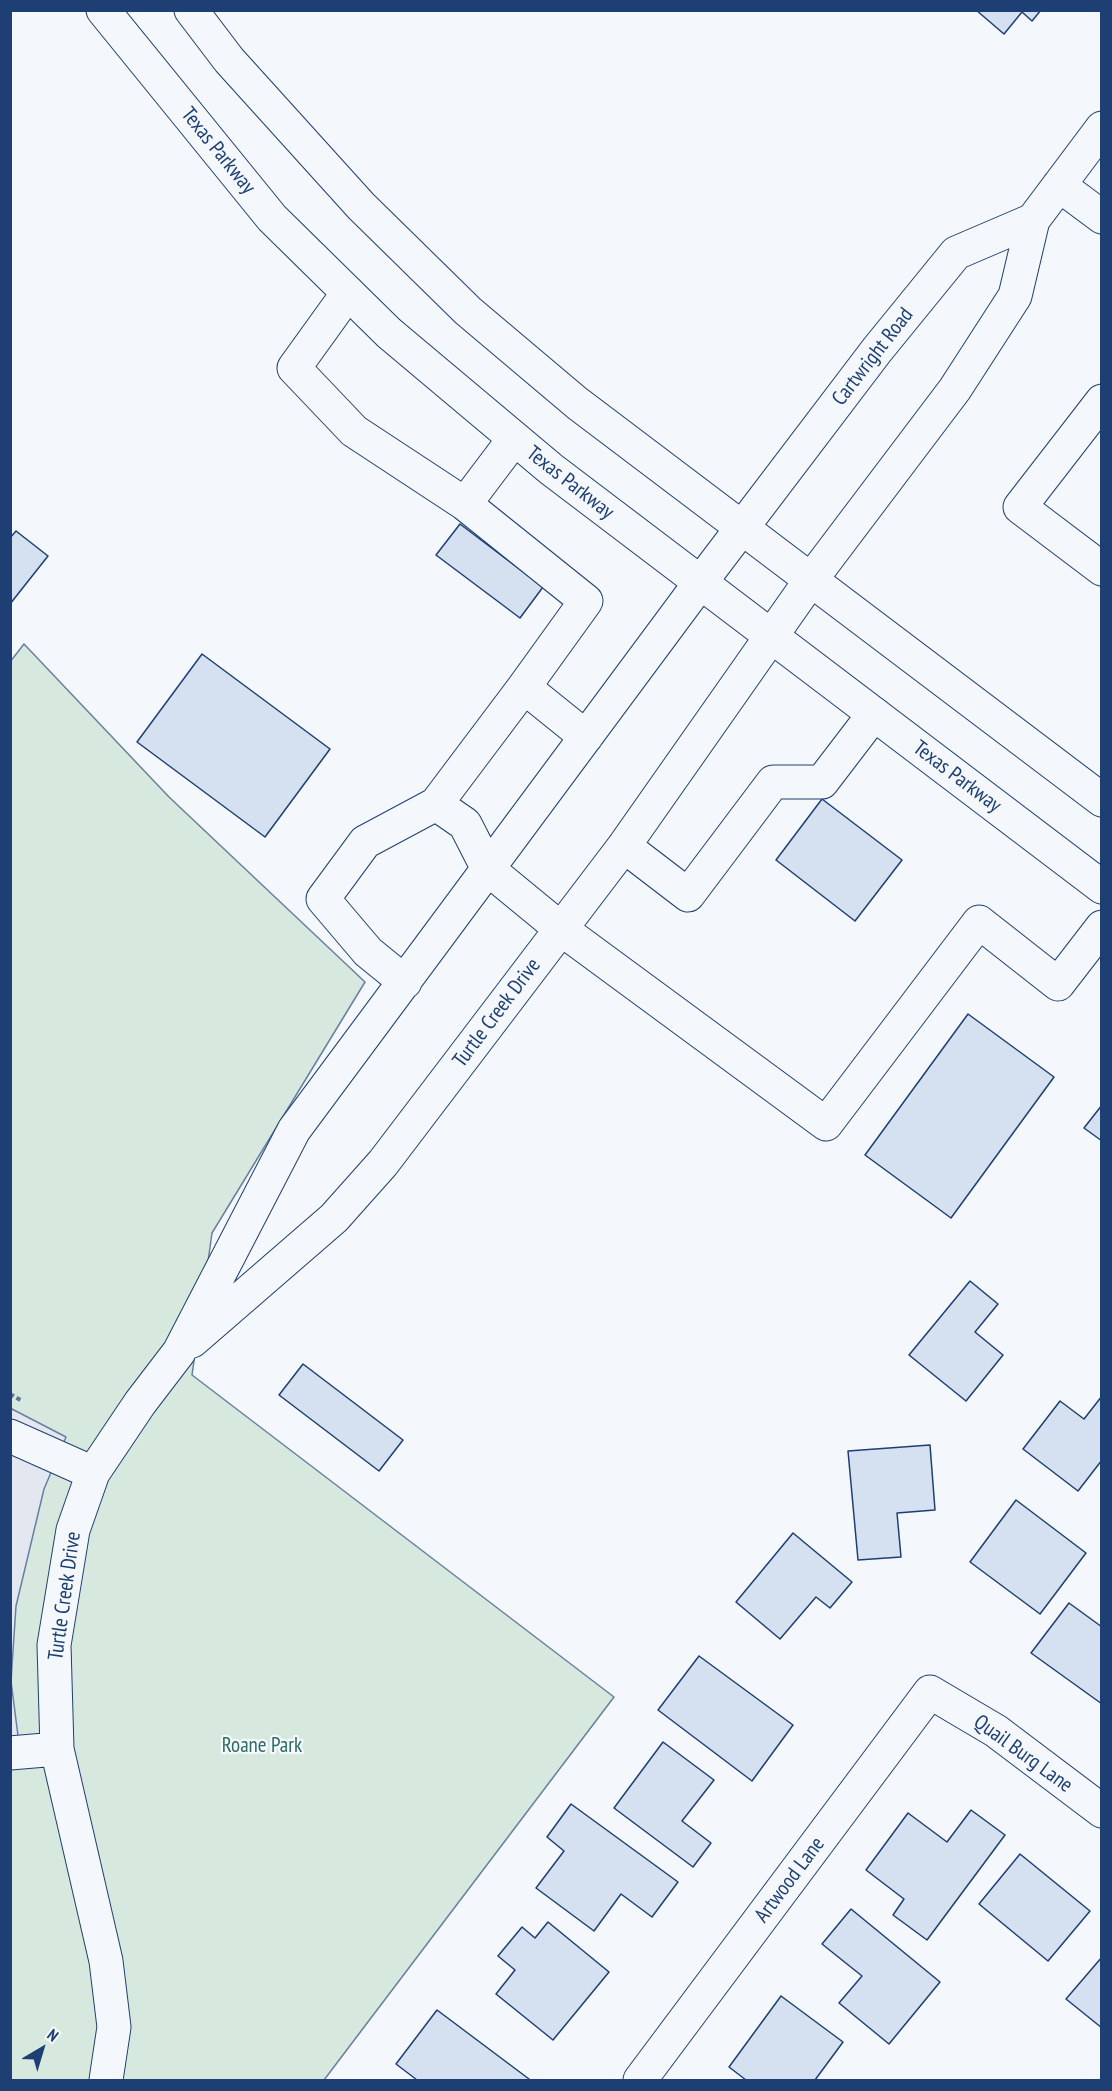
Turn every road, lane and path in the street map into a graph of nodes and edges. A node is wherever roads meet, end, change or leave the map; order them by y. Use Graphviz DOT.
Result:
graph roads {
  1 [pos="103,10"];
  2 [pos="190,10"];
  3 [pos="1101,128"];
  4 [pos="1059,185"];
  5 [pos="1101,217"];
  6 [pos="1033,220"];
  7 [pos="348,293"];
  8 [pos="1101,401"];
  9 [pos="514,439"];
  10 [pos="465,504"];
  11 [pos="741,529"];
  12 [pos="1101,569"];
  13 [pos="810,581"];
  14 [pos="700,583"];
  15 [pos="771,636"];
  16 [pos="524,687"];
  17 [pos="874,714"];
  18 [pos="586,737"];
  19 [pos="1101,800"];
  20 [pos="436,804"];
  21 [pos="624,846"];
  22 [pos="488,869"];
  23 [pos="1101,886"];
  24 [pos="1101,927"];
  25 [pos="561,929"];
  26 [pos="405,982"];
  27 [pos="179,1352"];
  28 [pos="10,1436"];
  29 [pos="93,1473"];
  30 [pos="943,1699"];
  31 [pos="57,1749"];
  32 [pos="10,1753"];
  33 [pos="1101,1811"];
  34 [pos="106,2080"];
  35 [pos="640,2080"];
  1 -- 7 [label="street, Texas Parkway"];
  2 -- 11 [label="street"];
  3 -- 4 [label="street"];
  4 -- 5 [label="street"];
  4 -- 6 [label="street"];
  6 -- 11 [label="street, Cartwright Road"];
  6 -- 13 [label="street"];
  7 -- 9 [label="street, Texas Parkway"];
  7 -- 10 [label="street"];
  8 -- 12 [label="street"];
  9 -- 10 [label="street"];
  9 -- 14 [label="street, Texas Parkway"];
  10 -- 16 [label="street"];
  11 -- 13 [label="street"];
  11 -- 14 [label="street, Cartwright Road"];
  13 -- 15 [label="street, Turtle Creek Drive"];
  13 -- 19 [label="street"];
  14 -- 15 [label="street, Texas Parkway"];
  14 -- 18 [label="street, Turtle Creek Drive"];
  15 -- 17 [label="street, Texas Parkway"];
  15 -- 21 [label="street, Turtle Creek Drive"];
  16 -- 18 [label="street"];
  16 -- 20 [label="street"];
  17 -- 21 [label="street"];
  17 -- 23 [label="street, Texas Parkway"];
  18 -- 22 [label="street, Turtle Creek Drive"];
  20 -- 22 [label="street"];
  20 -- 26 [label="street"];
  21 -- 25 [label="street, Turtle Creek Drive"];
  22 -- 25 [label="street"];
  22 -- 26 [label="street, Turtle Creek Drive"];
  24 -- 25 [label="street"];
  25 -- 27 [label="street, Turtle Creek Drive"];
  26 -- 27 [label="street, Turtle Creek Drive"];
  27 -- 29 [label="street, Turtle Creek Drive"];
  28 -- 29 [label="street"];
  29 -- 31 [label="street, Turtle Creek Drive"];
  30 -- 33 [label="street, Quail Burg Lane"];
  30 -- 35 [label="street, Artwood Lane"];
  31 -- 32 [label="street"];
  31 -- 34 [label="street, Turtle Creek Drive"];
}
